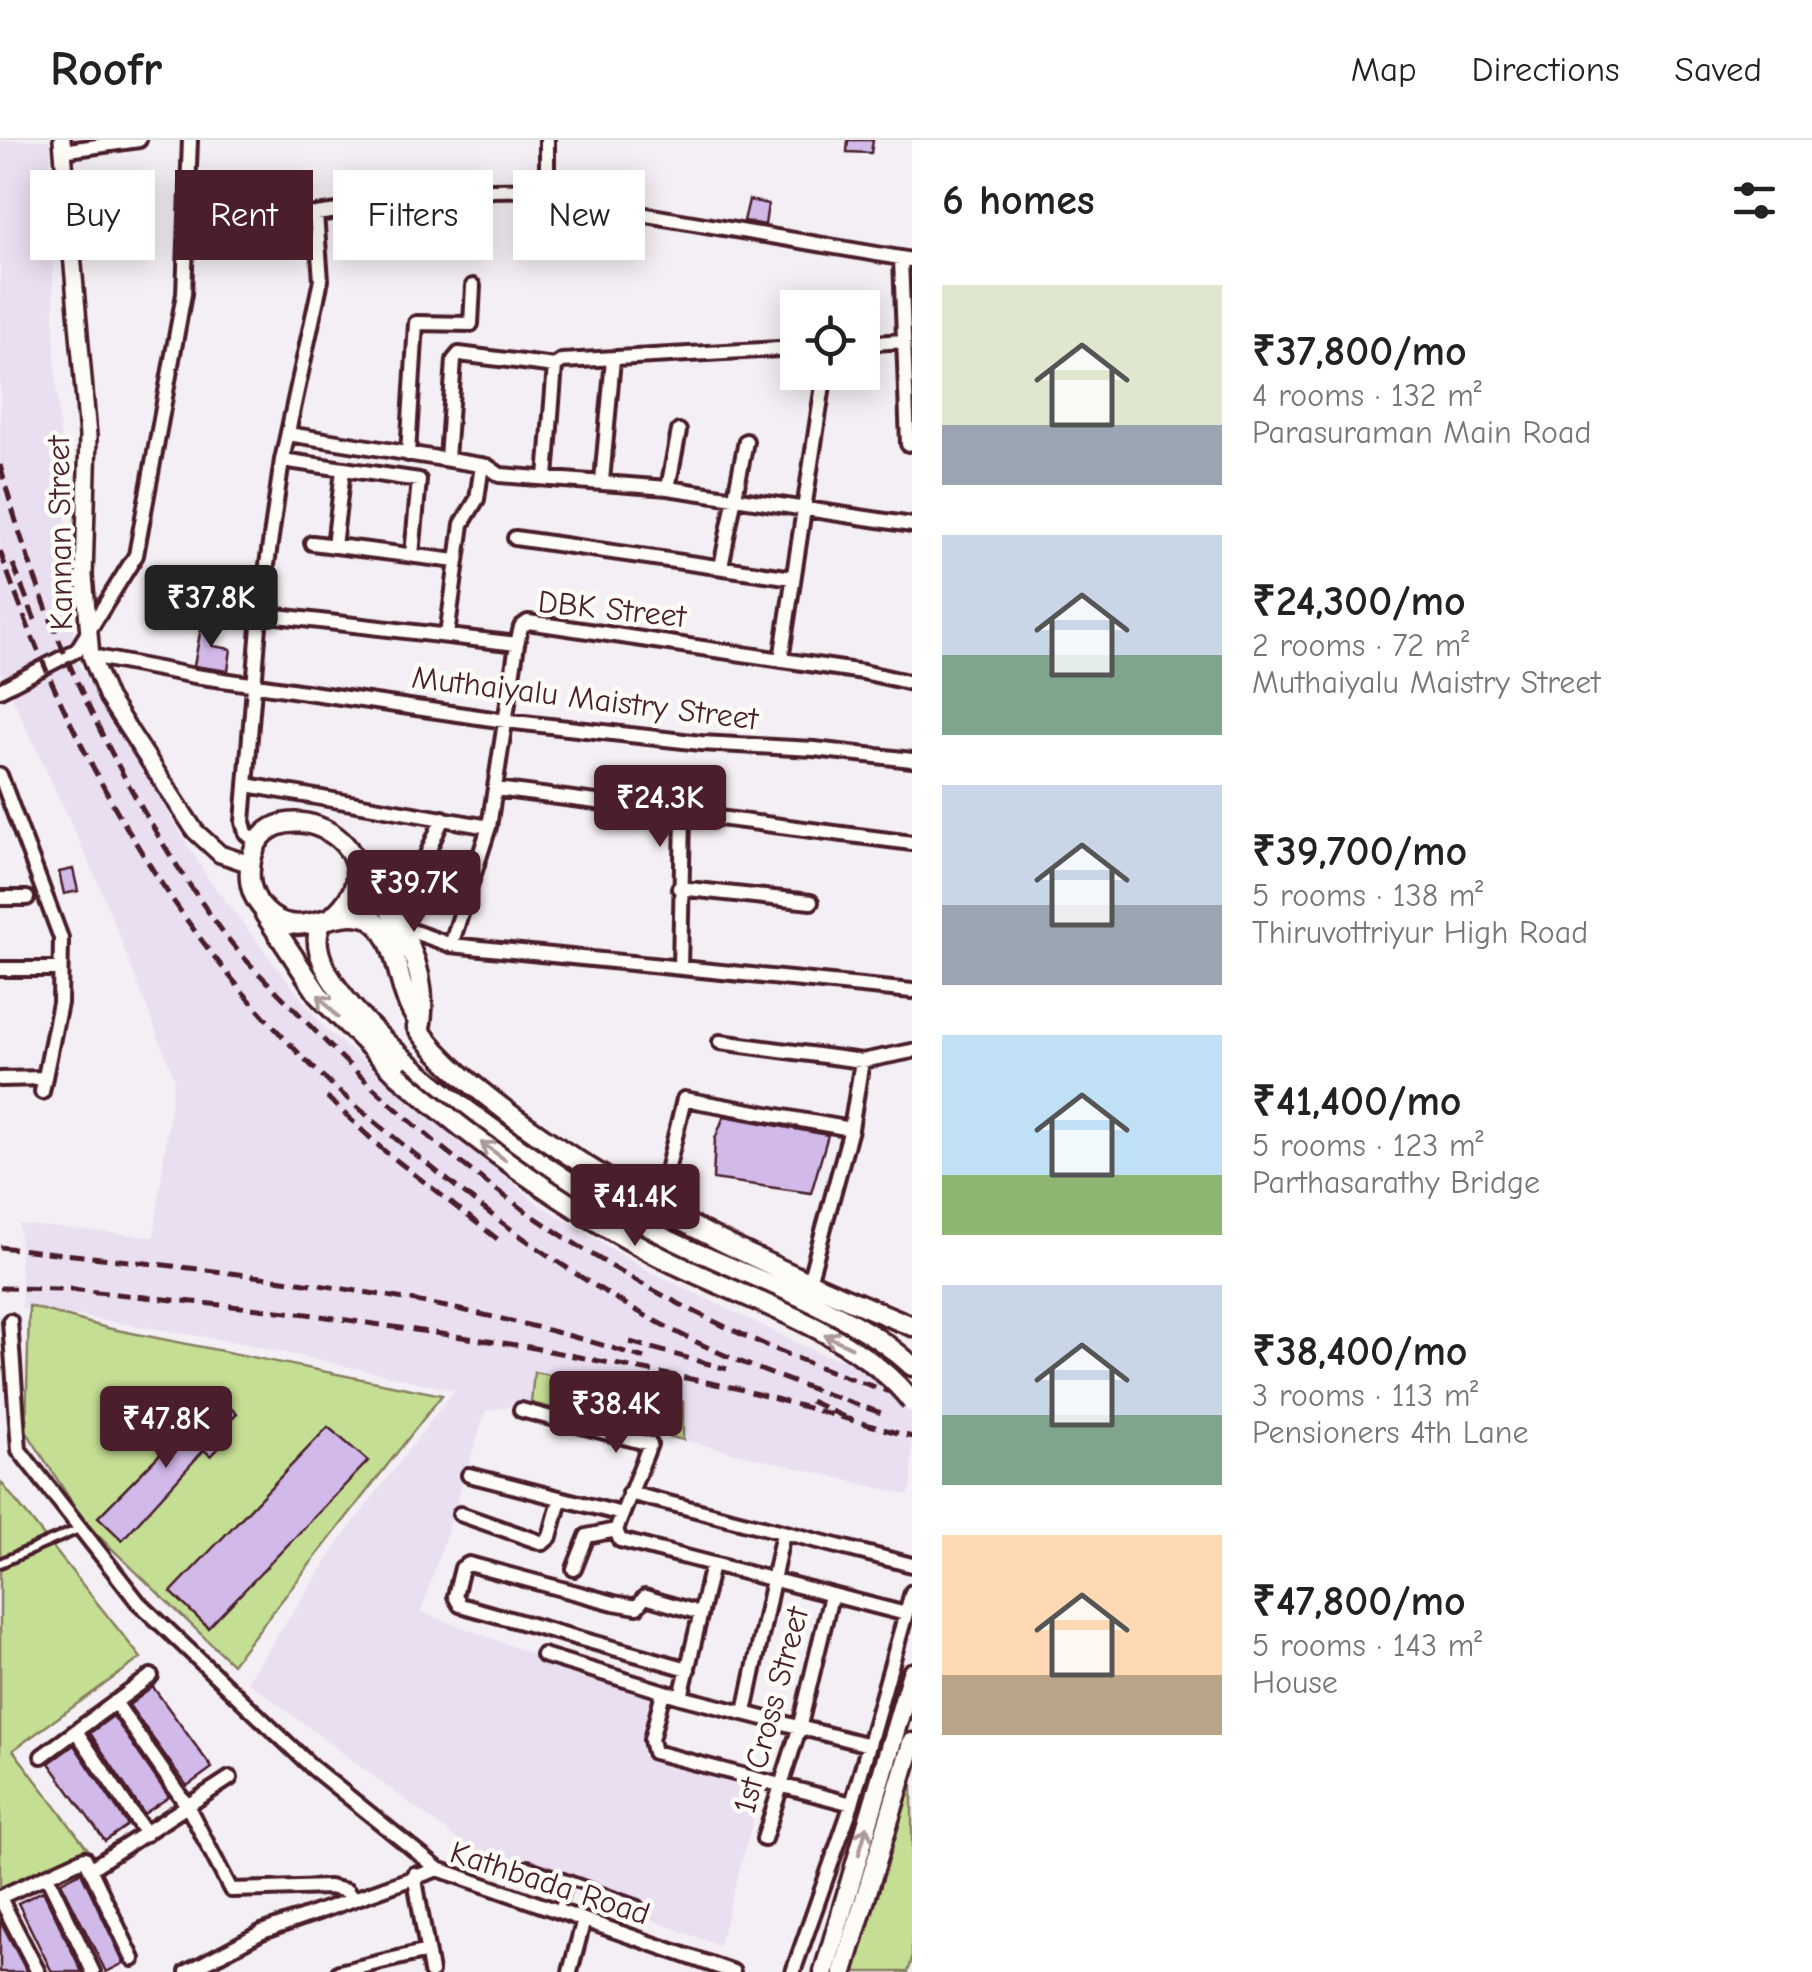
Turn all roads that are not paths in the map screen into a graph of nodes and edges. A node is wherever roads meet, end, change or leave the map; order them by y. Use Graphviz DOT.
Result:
graph roads {
  1 [pos="139,140"];
  2 [pos="190,140"];
  3 [pos="547,140"];
  4 [pos="62,145"];
  5 [pos="190,170"];
  6 [pos="547,170"];
  7 [pos="513,190"];
  8 [pos="313,214"];
  9 [pos="316,214"];
  10 [pos="645,215"];
  11 [pos="906,259"];
  12 [pos="186,260"];
  13 [pos="473,286"];
  14 [pos="902,341"];
  15 [pos="880,343"];
  16 [pos="780,349"];
  17 [pos="613,360"];
  18 [pos="556,366"];
  19 [pos="823,390"];
  20 [pos="679,430"];
  21 [pos="288,434"];
  22 [pos="746,442"];
  23 [pos="908,444"];
  24 [pos="408,454"];
  25 [pos="446,458"];
  26 [pos="282,460"];
  27 [pos="482,465"];
  28 [pos="343,470"];
  29 [pos="546,478"];
  30 [pos="602,481"];
  31 [pos="668,488"];
  32 [pos="736,499"];
  33 [pos="806,511"];
  34 [pos="912,525"];
  35 [pos="516,538"];
  36 [pos="312,543"];
  37 [pos="334,546"];
  38 [pos="412,555"];
  39 [pos="456,561"];
  40 [pos="721,567"];
  41 [pos="793,578"];
  42 [pos="260,614"];
  43 [pos="446,635"];
  44 [pos="88,636"];
  45 [pos="518,644"];
  46 [pos="91,656"];
  47 [pos="781,660"];
  48 [pos="253,681"];
  49 [pos="912,683"];
  50 [pos="0,690"];
  51 [pos="506,721"];
  52 [pos="912,760"];
  53 [pos="0,775"];
  54 [pos="247,785"];
  55 [pos="496,789"];
  56 [pos="683,814"];
  57 [pos="443,818"];
  58 [pos="490,827"];
  59 [pos="912,843"];
  60 [pos="259,844"];
  61 [pos="350,853"];
  62 [pos="250,864"];
  63 [pos="679,888"];
  64 [pos="0,898"];
  65 [pos="26,898"];
  66 [pos="811,902"];
  67 [pos="261,906"];
  68 [pos="328,918"];
  69 [pos="399,921"];
  70 [pos="451,945"];
  71 [pos="680,968"];
  72 [pos="0,969"];
  73 [pos="60,969"];
  74 [pos="912,992"];
  75 [pos="417,1027"];
  76 [pos="720,1042"];
  77 [pos="912,1051"];
  78 [pos="862,1061"];
  79 [pos="404,1069"];
  80 [pos="0,1079"];
  81 [pos="850,1129"];
  82 [pos="658,1209"];
  83 [pos="810,1282"];
  84 [pos="10,1321"];
  85 [pos="912,1326"];
  86 [pos="912,1366"];
  87 [pos="912,1402"];
  88 [pos="521,1410"];
  89 [pos="469,1476"];
  90 [pos="629,1493"];
  91 [pos="560,1500"];
  92 [pos="460,1514"];
  93 [pos="622,1514"];
  94 [pos="82,1527"];
  95 [pos="783,1533"];
  96 [pos="617,1534"];
  97 [pos="0,1564"];
  98 [pos="712,1565"];
  99 [pos="912,1565"];
  100 [pos="574,1569"];
  101 [pos="772,1580"];
  102 [pos="912,1592"];
  103 [pos="831,1596"];
  104 [pos="700,1613"];
  105 [pos="908,1620"];
  106 [pos="543,1655"];
  107 [pos="688,1669"];
  108 [pos="912,1673"];
  109 [pos="151,1676"];
  110 [pos="663,1692"];
  111 [pos="681,1697"];
  112 [pos="115,1702"];
  113 [pos="745,1712"];
  114 [pos="799,1729"];
  115 [pos="76,1730"];
  116 [pos="912,1744"];
  117 [pos="869,1745"];
  118 [pos="42,1756"];
  119 [pos="230,1778"];
  120 [pos="782,1784"];
  121 [pos="852,1804"];
  122 [pos="188,1808"];
  123 [pos="146,1834"];
  124 [pos="764,1839"];
  125 [pos="88,1864"];
  126 [pos="528,1865"];
  127 [pos="438,1869"];
  128 [pos="414,1874"];
  129 [pos="47,1876"];
  130 [pos="569,1880"];
  131 [pos="351,1897"];
  132 [pos="0,1898"];
  133 [pos="638,1905"];
  134 [pos="556,1913"];
  135 [pos="583,1923"];
  136 [pos="844,1936"];
  137 [pos="427,1950"];
  138 [pos="133,1959"];
  139 [pos="38,1972"];
  140 [pos="93,1972"];
  141 [pos="187,1972"];
  142 [pos="339,1972"];
  143 [pos="431,1972"];
  144 [pos="570,1972"];
  145 [pos="733,1972"];
  146 [pos="793,1972"];
  147 [pos="824,1972"];
  148 [pos="844,1972"];
  1 -- 4 [label="street"];
  2 -- 5 [label="street"];
  3 -- 6 [label="street"];
  4 -- 44 [label="street, Kannan Street"];
  7 -- 9 [label="street"];
  8 -- 9 [label="street"];
  9 -- 21 [label="street"];
  10 -- 11 [label="street"];
  11 -- 14 [label="street"];
  12 -- 44 [label="street"];
  13 -- 24 [label="street"];
  14 -- 15 [label="street"];
  14 -- 23 [label="street"];
  16 -- 17 [label="street"];
  17 -- 18 [label="street"];
  17 -- 30 [label="street"];
  18 -- 25 [label="street"];
  18 -- 29 [label="street"];
  19 -- 33 [label="street"];
  20 -- 31 [label="street"];
  21 -- 24 [label="street"];
  21 -- 26 [label="street"];
  22 -- 32 [label="street"];
  24 -- 25 [label="street"];
  25 -- 27 [label="street"];
  26 -- 28 [label="street"];
  26 -- 42 [label="street"];
  27 -- 29 [label="street"];
  27 -- 39 [label="street"];
  28 -- 37 [label="street"];
  28 -- 38 [label="street"];
  29 -- 30 [label="street"];
  30 -- 31 [label="street"];
  31 -- 32 [label="street"];
  32 -- 33 [label="street"];
  32 -- 40 [label="street"];
  33 -- 34 [label="street"];
  33 -- 41 [label="street"];
  35 -- 40 [label="street"];
  36 -- 37 [label="street"];
  37 -- 38 [label="street"];
  38 -- 39 [label="street"];
  39 -- 43 [label="street"];
  40 -- 41 [label="street"];
  41 -- 47 [label="street"];
  42 -- 43 [label="street, DBK Street"];
  42 -- 48 [label="street"];
  43 -- 45 [label="street, DBK Street"];
  44 -- 46 [label="street, Kannan Street"];
  44 -- 50 [label="street"];
  45 -- 47 [label="street, DBK Street"];
  45 -- 51 [label="street"];
  46 -- 48 [label="street, Muthaiyalu Maistry Street"];
  46 -- 62 [label="street, Kannan Street"];
  47 -- 49 [label="street, DBK Street"];
  48 -- 51 [label="street, Muthaiyalu Maistry Street"];
  48 -- 54 [label="street"];
  51 -- 52 [label="street, Muthaiyalu Maistry Street"];
  51 -- 55 [label="street"];
  53 -- 73 [label="street"];
  54 -- 57 [label="street"];
  54 -- 60 [label="street"];
  55 -- 56 [label="street"];
  55 -- 58 [label="street"];
  56 -- 59 [label="street"];
  56 -- 63 [label="street"];
  57 -- 58 [label="street"];
  57 -- 69 [label="street"];
  58 -- 70 [label="street"];
  60 -- 61 [label="main road"];
  60 -- 62 [label="main road"];
  61 -- 68 [label="main road"];
  61 -- 69 [label="main road"];
  62 -- 67 [label="main road"];
  63 -- 66 [label="street"];
  63 -- 71 [label="street"];
  64 -- 65 [label="street"];
  67 -- 68 [label="main road"];
  79 -- 67 [label="main road, one-way"];
  68 -- 75 [label="main road"];
  68 -- 79 [label="main road"];
  69 -- 70 [label="street"];
  69 -- 75 [label="main road"];
  70 -- 71 [label="street"];
  71 -- 74 [label="street"];
  72 -- 73 [label="street"];
  73 -- 80 [label="street"];
  75 -- 82 [label="main road"];
  76 -- 78 [label="street"];
  77 -- 78 [label="street"];
  78 -- 81 [label="street"];
  79 -- 86 [label="main road"];
  87 -- 79 [label="main road, one-way, bridge"];
  81 -- 82 [label="street"];
  81 -- 83 [label="street"];
  82 -- 83 [label="main road"];
  83 -- 85 [label="main road"];
  84 -- 94 [label="street"];
  88 -- 90 [label="street"];
  89 -- 91 [label="street"];
  90 -- 93 [label="street"];
  90 -- 95 [label="street"];
  91 -- 92 [label="street"];
  91 -- 93 [label="street"];
  93 -- 96 [label="street"];
  94 -- 97 [label="lane"];
  94 -- 127 [label="street"];
  95 -- 99 [label="street"];
  95 -- 101 [label="street"];
  96 -- 98 [label="street"];
  96 -- 100 [label="street"];
  98 -- 101 [label="street"];
  98 -- 104 [label="street"];
  101 -- 103 [label="street"];
  101 -- 113 [label="street"];
  102 -- 105 [label="street"];
  103 -- 105 [label="street"];
  103 -- 114 [label="street, 1st Cross Street"];
  104 -- 107 [label="street"];
  104 -- 107 [label="street"];
  105 -- 117 [label="street"];
  106 -- 110 [label="street"];
  107 -- 111 [label="street"];
  136 -- 108 [label="main road, one-way"];
  109 -- 112 [label="street"];
  110 -- 111 [label="street"];
  110 -- 120 [label="street"];
  111 -- 113 [label="street"];
  112 -- 115 [label="street"];
  112 -- 122 [label="street"];
  113 -- 114 [label="street"];
  114 -- 117 [label="street"];
  114 -- 120 [label="street, 1st Cross Street"];
  115 -- 118 [label="street"];
  115 -- 123 [label="street"];
  116 -- 136 [label="main road"];
  117 -- 121 [label="street"];
  119 -- 122 [label="street"];
  120 -- 121 [label="street"];
  120 -- 124 [label="street, 1st Cross Street"];
  121 -- 146 [label="street"];
  122 -- 123 [label="street"];
  122 -- 131 [label="street"];
  123 -- 125 [label="street"];
  125 -- 129 [label="street"];
  125 -- 138 [label="street"];
  126 -- 130 [label="lane"];
  127 -- 128 [label="street, Kathbada Road"];
  127 -- 134 [label="street, Kathbada Road"];
  128 -- 131 [label="street, Kathbada Road"];
  128 -- 137 [label="street"];
  129 -- 132 [label="street"];
  129 -- 140 [label="street"];
  130 -- 133 [label="lane"];
  130 -- 134 [label="lane"];
  131 -- 141 [label="street, Kathbada Road"];
  132 -- 139 [label="street"];
  134 -- 135 [label="street, Kathbada Road"];
  135 -- 144 [label="street"];
  135 -- 145 [label="street, Kathbada Road"];
  136 -- 147 [label="main road"];
  136 -- 148 [label="main road"];
  137 -- 142 [label="street"];
  137 -- 143 [label="street"];
}
